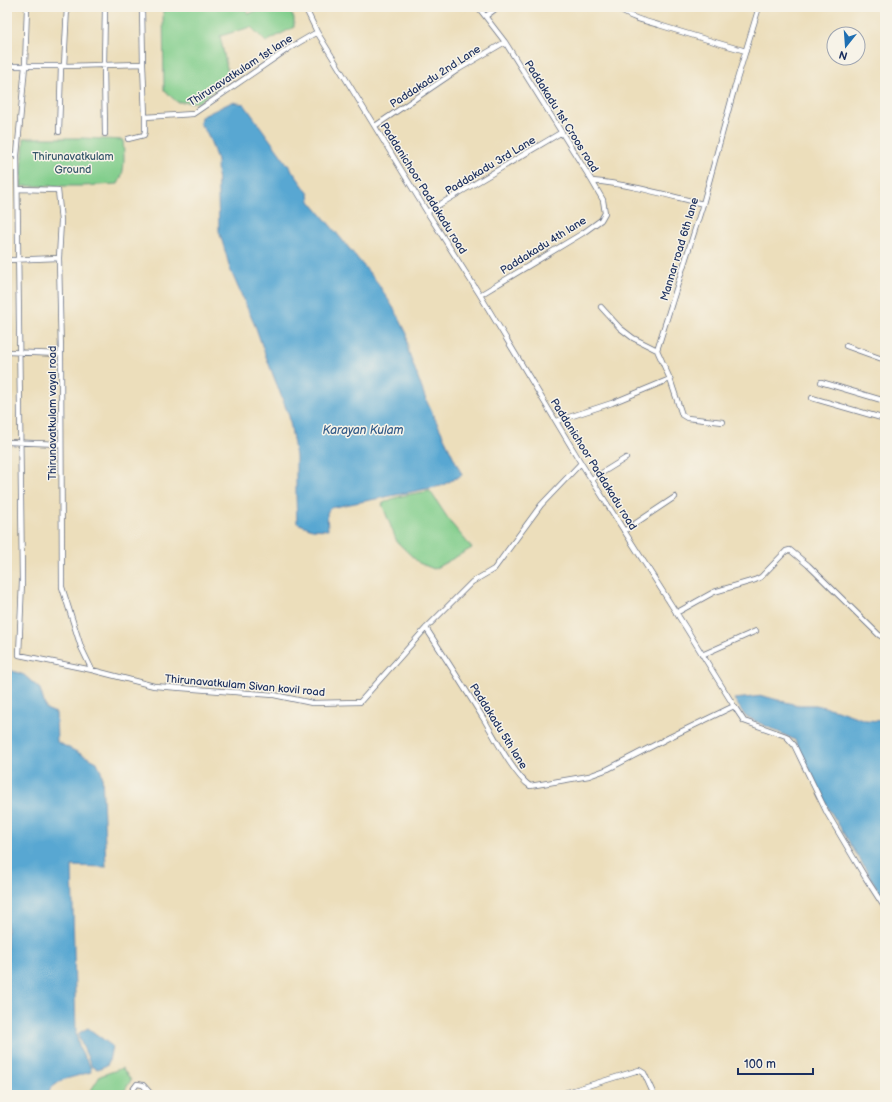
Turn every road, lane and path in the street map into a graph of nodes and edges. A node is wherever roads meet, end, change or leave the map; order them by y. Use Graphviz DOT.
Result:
graph roads {
  1 [pos="27,7"];
  2 [pos="67,7"];
  3 [pos="106,7"];
  4 [pos="142,7"];
  5 [pos="305,7"];
  6 [pos="478,7"];
  7 [pos="498,7"];
  8 [pos="544,7"];
  9 [pos="549,7"];
  10 [pos="616,7"];
  11 [pos="759,7"];
  12 [pos="486,16"];
  13 [pos="317,32"];
  14 [pos="505,42"];
  15 [pos="746,51"];
  16 [pos="143,64"];
  17 [pos="104,65"];
  18 [pos="7,66"];
  19 [pos="25,66"];
  20 [pos="62,66"];
  21 [pos="145,117"];
  22 [pos="375,126"];
  23 [pos="58,132"];
  24 [pos="562,132"];
  25 [pos="105,134"];
  26 [pos="128,139"];
  27 [pos="7,155"];
  28 [pos="18,155"];
  29 [pos="592,181"];
  30 [pos="18,189"];
  31 [pos="703,204"];
  32 [pos="427,212"];
  33 [pos="59,258"];
  34 [pos="7,260"];
  35 [pos="19,260"];
  36 [pos="480,295"];
  37 [pos="601,307"];
  38 [pos="846,346"];
  39 [pos="658,350"];
  40 [pos="7,352"];
  41 [pos="20,353"];
  42 [pos="62,354"];
  43 [pos="885,360"];
  44 [pos="670,379"];
  45 [pos="821,382"];
  46 [pos="812,398"];
  47 [pos="885,401"];
  48 [pos="885,419"];
  49 [pos="557,421"];
  50 [pos="722,422"];
  51 [pos="7,442"];
  52 [pos="20,443"];
  53 [pos="61,444"];
  54 [pos="626,458"];
  55 [pos="581,463"];
  56 [pos="592,479"];
  57 [pos="675,497"];
  58 [pos="624,531"];
  59 [pos="676,613"];
  60 [pos="426,628"];
  61 [pos="756,631"];
  62 [pos="885,638"];
  63 [pos="702,655"];
  64 [pos="92,670"];
  65 [pos="734,706"];
  66 [pos="885,908"];
  67 [pos="129,1095"];
  68 [pos="152,1095"];
  69 [pos="558,1095"];
  70 [pos="654,1095"];
  1 -- 19 [label="street, Thirunavatkulam Sivan kovil road"];
  2 -- 20 [label="street"];
  3 -- 17 [label="street"];
  4 -- 16 [label="street"];
  5 -- 13 [label="street, Paddanichoor Paddakadu road"];
  6 -- 12 [label="street, Paddakadu 1st Croos road"];
  7 -- 12 [label="street"];
  8 -- 9 [label="street"];
  10 -- 15 [label="street"];
  11 -- 15 [label="street, Mannar road 6th lane"];
  12 -- 14 [label="street, Paddakadu 1st Croos road"];
  13 -- 21 [label="street, Thirunavatkulam 1st lane"];
  13 -- 22 [label="street, Paddanichoor Paddakadu road"];
  14 -- 22 [label="street, Paddakadu 2nd Lane"];
  14 -- 24 [label="street, Paddakadu 1st Croos road"];
  15 -- 31 [label="street, Mannar road 6th lane"];
  16 -- 17 [label="street"];
  16 -- 21 [label="street"];
  17 -- 20 [label="street"];
  17 -- 25 [label="street"];
  18 -- 19 [label="street"];
  19 -- 20 [label="street"];
  19 -- 28 [label="street, Thirunavatkulam Sivan kovil road"];
  20 -- 23 [label="street"];
  21 -- 26 [label="street"];
  22 -- 32 [label="street, Paddanichoor Paddakadu road"];
  24 -- 29 [label="street, Paddakadu 1st Croos road"];
  24 -- 32 [label="street, Paddakadu 3rd Lane"];
  27 -- 28 [label="street"];
  28 -- 30 [label="street, Thirunavatkulam Sivan kovil road"];
  29 -- 31 [label="street, Paddakadu 1st Croos road"];
  29 -- 36 [label="street, Paddakadu 4th lane"];
  30 -- 33 [label="street, Thirunavatkulam vayal road"];
  30 -- 35 [label="street, Thirunavatkulam Sivan kovil road"];
  31 -- 39 [label="street, Mannar road 6th lane"];
  32 -- 36 [label="street, Paddanichoor Paddakadu road"];
  33 -- 35 [label="street"];
  33 -- 42 [label="street, Thirunavatkulam vayal road"];
  34 -- 35 [label="street"];
  35 -- 41 [label="street, Thirunavatkulam Sivan kovil road"];
  36 -- 49 [label="street, Paddanichoor Paddakadu road"];
  37 -- 39 [label="street"];
  38 -- 43 [label="street"];
  39 -- 44 [label="street"];
  40 -- 41 [label="street"];
  41 -- 42 [label="street"];
  41 -- 52 [label="street, Thirunavatkulam Sivan kovil road"];
  42 -- 53 [label="street, Thirunavatkulam vayal road"];
  44 -- 49 [label="street"];
  44 -- 50 [label="street"];
  45 -- 47 [label="street"];
  46 -- 48 [label="street"];
  49 -- 55 [label="street, Paddanichoor Paddakadu road"];
  51 -- 52 [label="street"];
  52 -- 53 [label="street"];
  52 -- 64 [label="street, Thirunavatkulam Sivan kovil road"];
  53 -- 64 [label="street, Thirunavatkulam vayal road"];
  54 -- 56 [label="street"];
  55 -- 56 [label="street, Paddanichoor Paddakadu road"];
  55 -- 60 [label="street, Thirunavatkulam Sivan kovil road"];
  56 -- 58 [label="street, Paddanichoor Paddakadu road"];
  57 -- 58 [label="street"];
  58 -- 59 [label="street, Paddanichoor Paddakadu road"];
  59 -- 62 [label="street"];
  59 -- 63 [label="street, Paddanichoor Paddakadu road"];
  60 -- 64 [label="street, Thirunavatkulam Sivan kovil road"];
  60 -- 65 [label="street, Paddakadu 5th lane"];
  61 -- 63 [label="street"];
  63 -- 65 [label="street, Paddanichoor Paddakadu road"];
  65 -- 66 [label="street, Paddanichoor Paddakadu road"];
  67 -- 68 [label="street"];
  69 -- 70 [label="street"];
}
